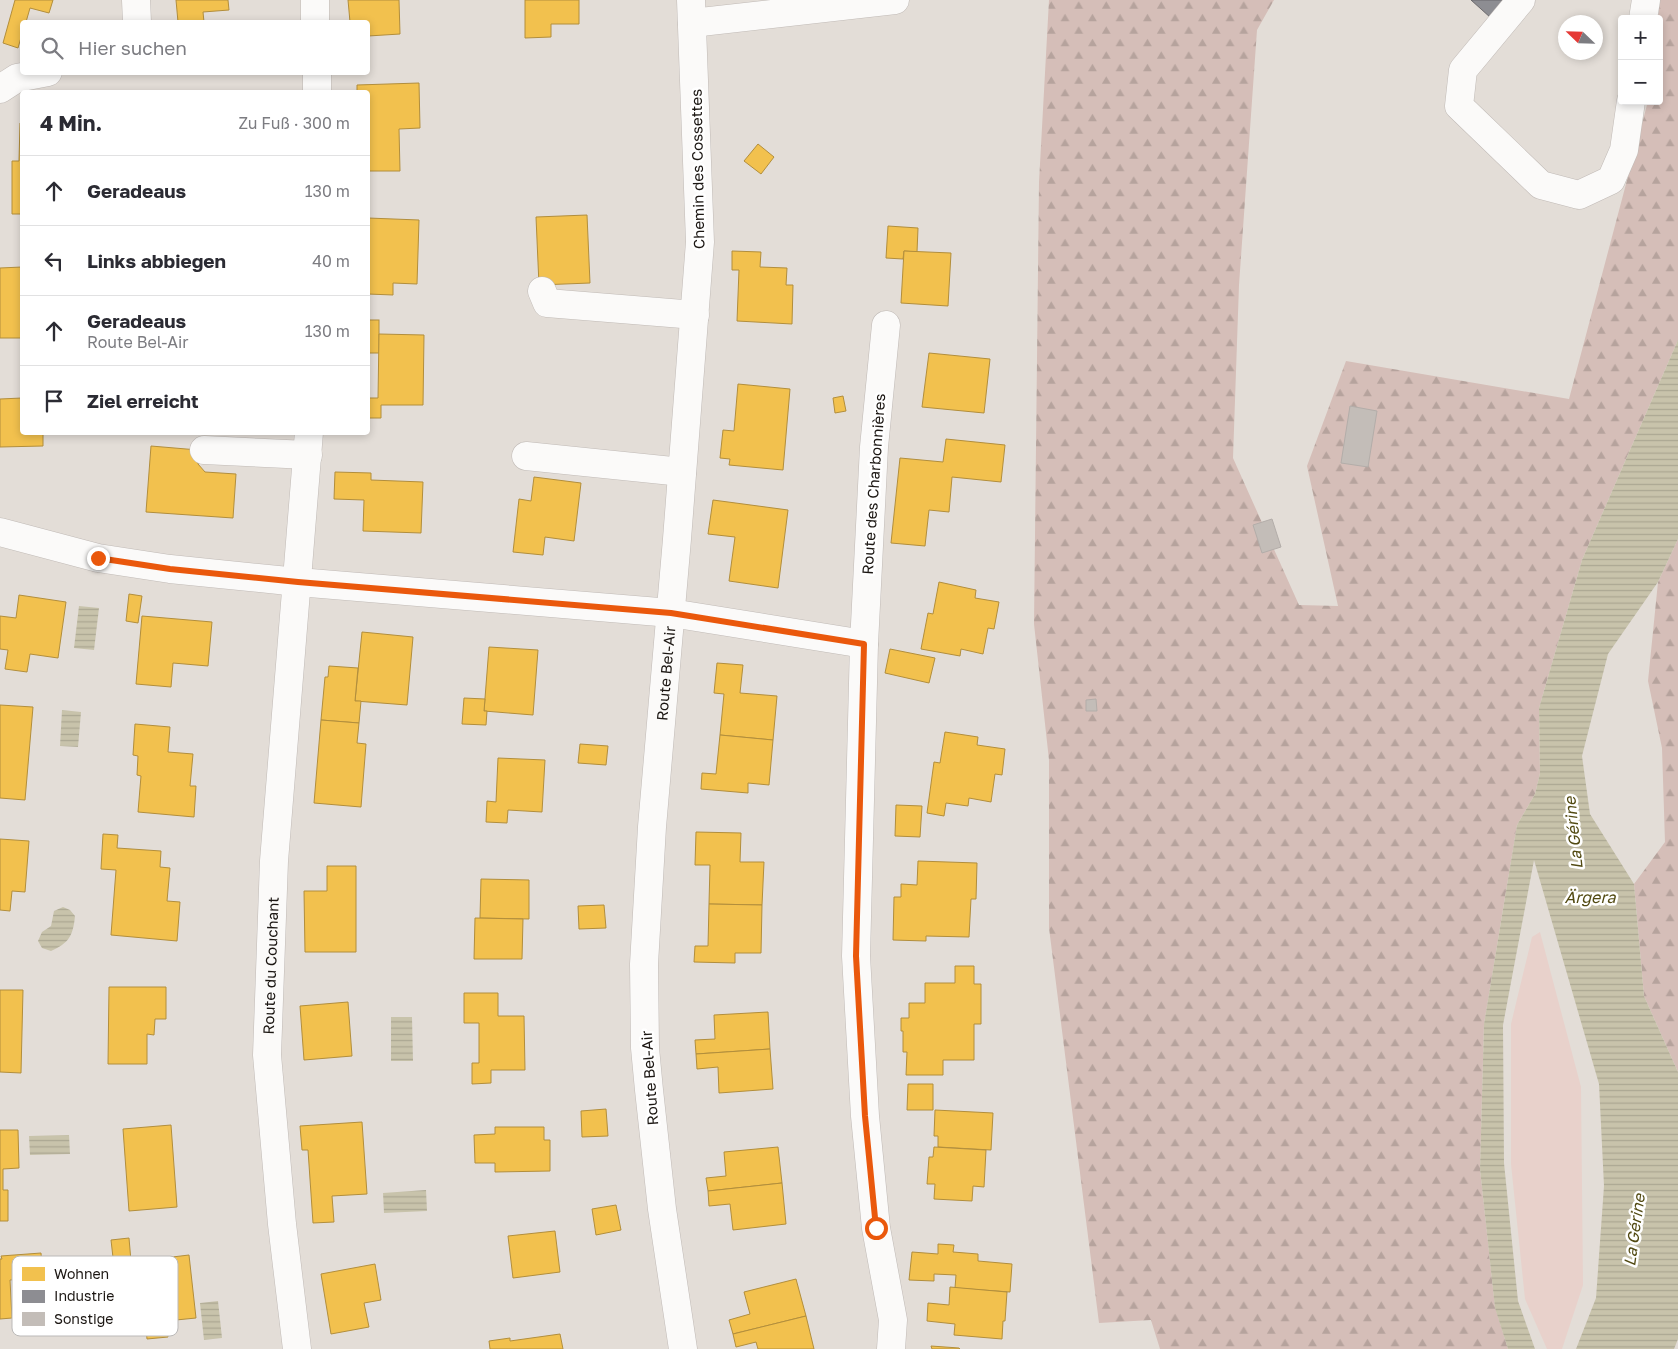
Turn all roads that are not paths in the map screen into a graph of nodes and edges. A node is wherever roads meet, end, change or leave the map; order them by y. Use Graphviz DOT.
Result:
graph roads {
  1 [pos="136,0"];
  2 [pos="315,0"];
  3 [pos="895,0"];
  4 [pos="1521,0"];
  5 [pos="1646,0"];
  6 [pos="692,11"];
  7 [pos="1644,15"];
  8 [pos="137,20"];
  9 [pos="316,20"];
  10 [pos="32,75"];
  11 [pos="317,75"];
  12 [pos="0,89"];
  13 [pos="317,90"];
  14 [pos="1630,105"];
  15 [pos="542,291"];
  16 [pos="695,315"];
  17 [pos="886,325"];
  18 [pos="308,444"];
  19 [pos="204,450"];
  20 [pos="526,456"];
  21 [pos="682,472"];
  22 [pos="0,532"];
  23 [pos="298,582"];
  24 [pos="671,613"];
  25 [pos="864,644"];
  26 [pos="298,1349"];
  27 [pos="683,1349"];
  28 [pos="891,1349"];
  1 -- 8 [label="street"];
  2 -- 9 [label="street"];
  3 -- 6 [label="street, Chemin des Cossettes"];
  4 -- 14 [label="street"];
  5 -- 7 [label="street"];
  6 -- 16 [label="street, Chemin des Cossettes"];
  10 -- 12 [label="street"];
  11 -- 13 [label="street"];
  15 -- 16 [label="street"];
  16 -- 21 [label="street, Chemin des Cossettes"];
  17 -- 25 [label="street, Route des Charbonnières"];
  18 -- 19 [label="street"];
  18 -- 23 [label="street, Route du Couchant"];
  20 -- 21 [label="street"];
  21 -- 24 [label="street, Chemin des Cossettes"];
  22 -- 23 [label="street, Route Bel-Air"];
  23 -- 24 [label="street, Route Bel-Air"];
  23 -- 26 [label="street, Route du Couchant"];
  24 -- 25 [label="street"];
  24 -- 27 [label="street, Route Bel-Air"];
  25 -- 28 [label="street, Route des Charbonnières"];
}
